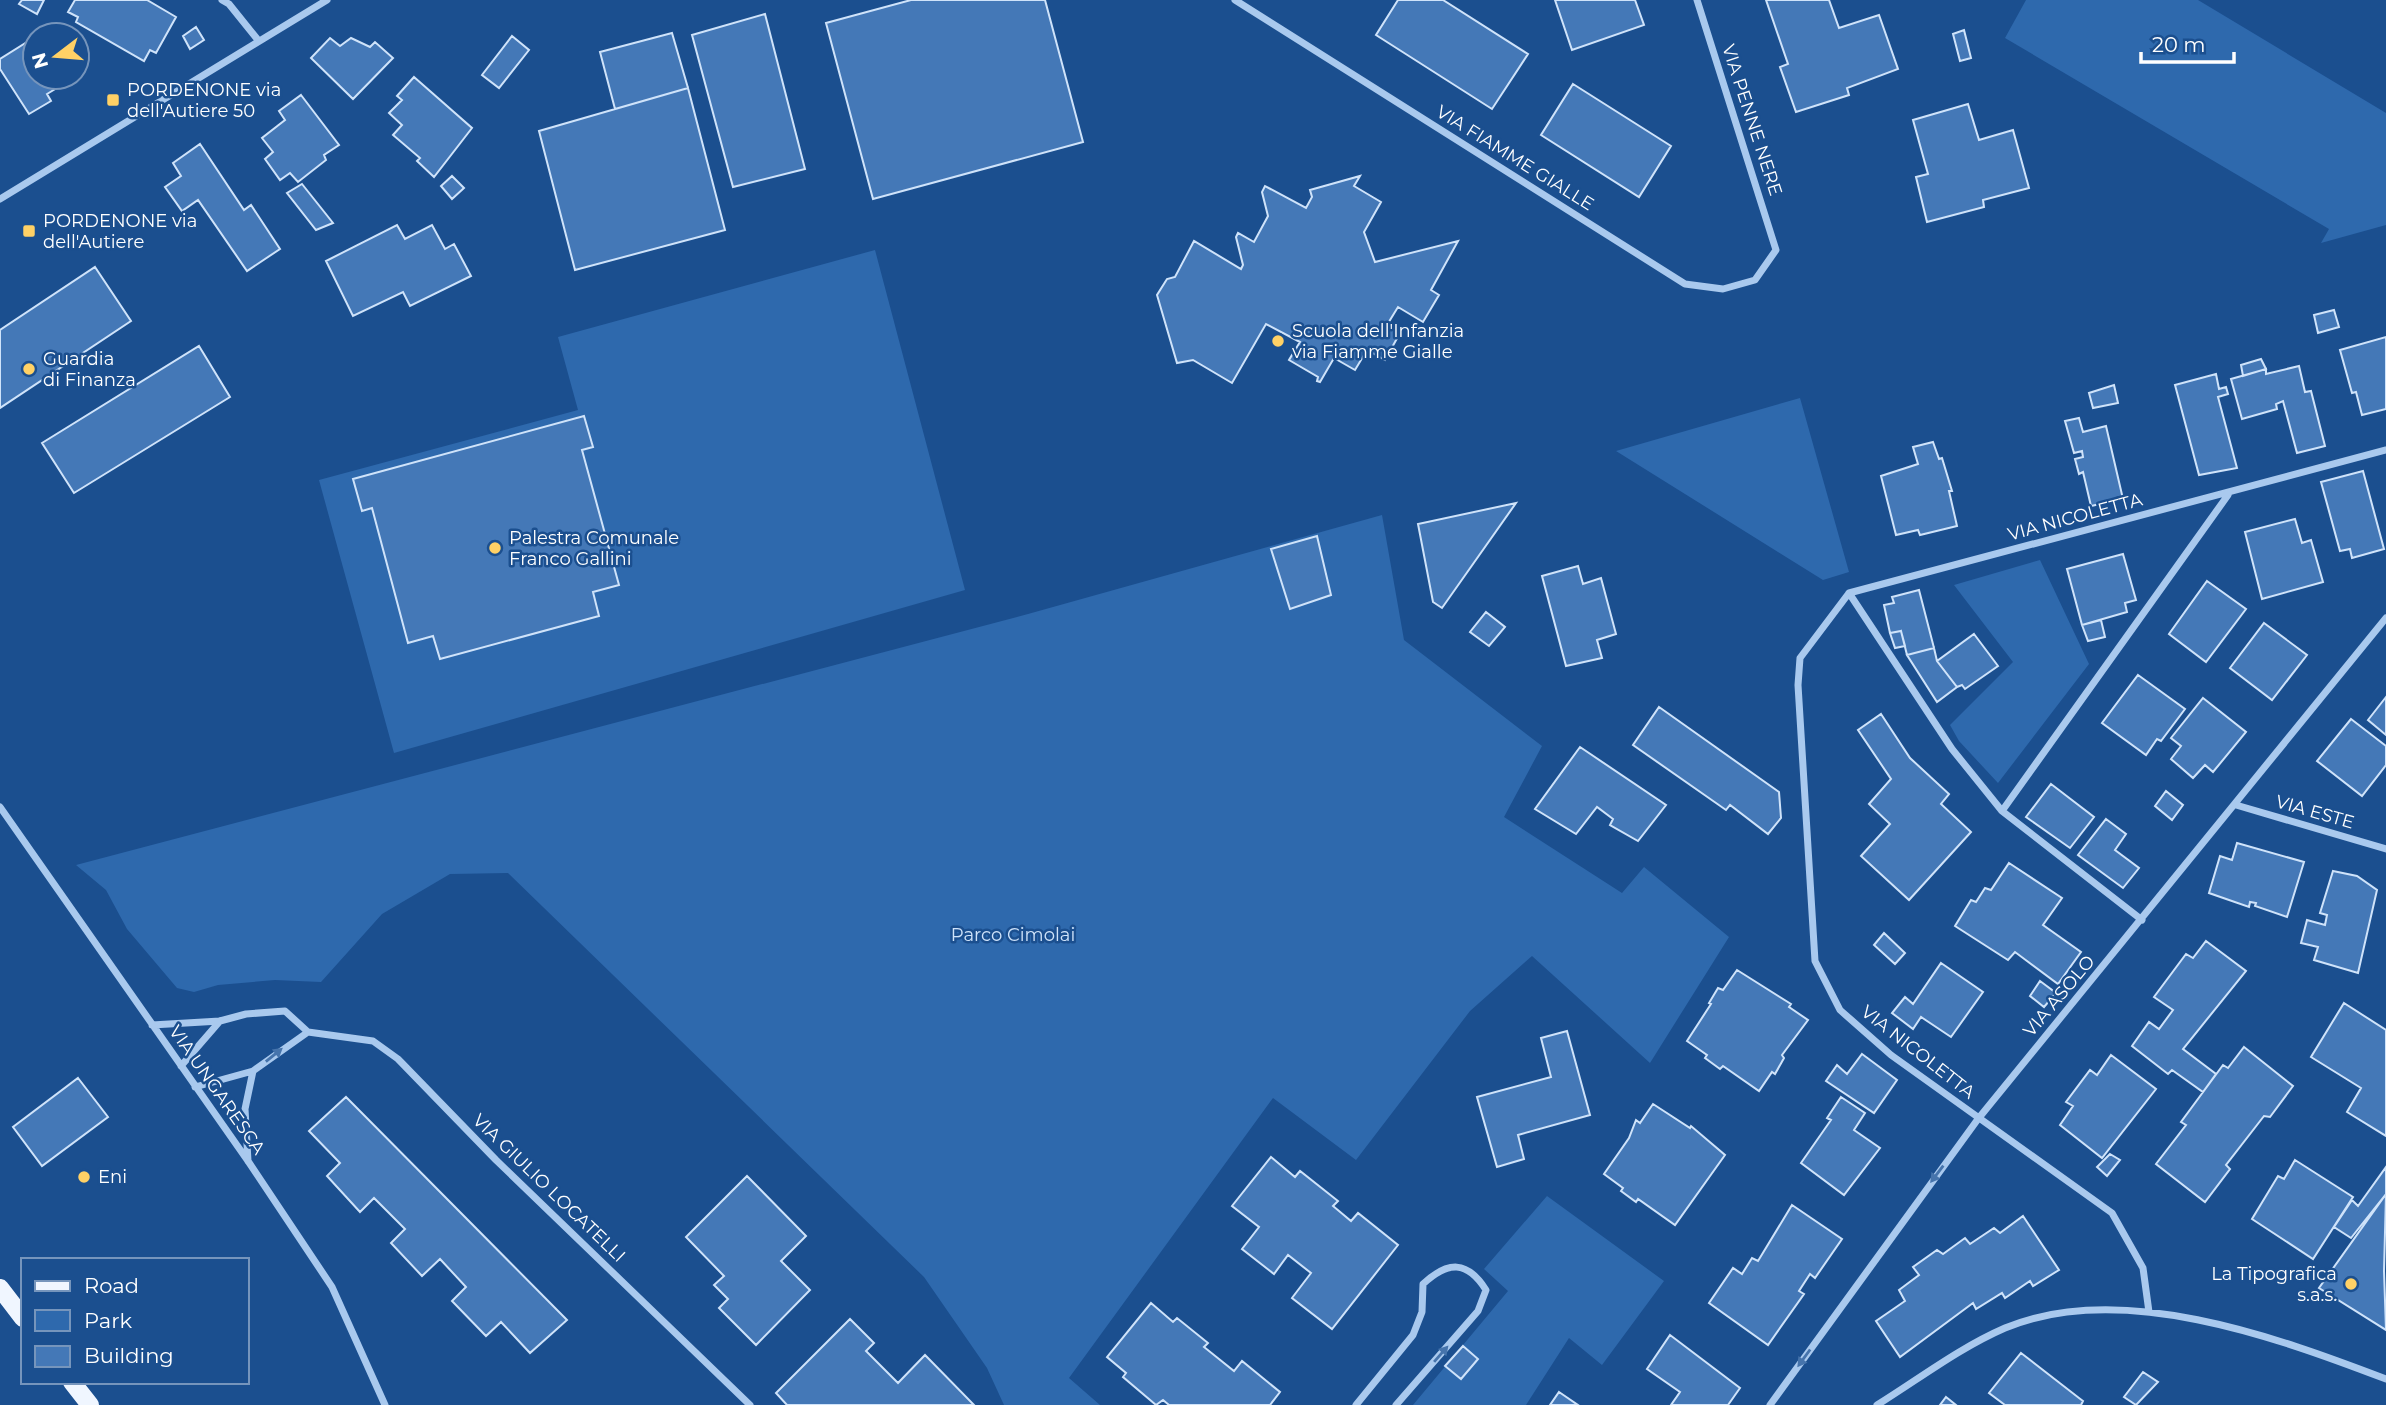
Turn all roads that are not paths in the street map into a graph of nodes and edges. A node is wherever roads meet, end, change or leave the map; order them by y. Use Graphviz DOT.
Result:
graph roads {
  1 [pos="222,0"];
  2 [pos="327,0"];
  3 [pos="1235,0"];
  4 [pos="1697,0"];
  5 [pos="258,40"];
  6 [pos="0,200"];
  7 [pos="1776,250"];
  8 [pos="2386,450"];
  9 [pos="2228,494"];
  10 [pos="1849,593"];
  11 [pos="2386,618"];
  12 [pos="2236,805"];
  13 [pos="0,807"];
  14 [pos="2002,811"];
  15 [pos="2386,849"];
  16 [pos="2143,920"];
  17 [pos="220,1021"];
  18 [pos="152,1025"];
  19 [pos="308,1032"];
  20 [pos="181,1066"];
  21 [pos="253,1071"];
  22 [pos="195,1087"];
  23 [pos="1978,1119"];
  24 [pos="248,1161"];
  25 [pos="0,1288"];
  26 [pos="2148,1312"];
  27 [pos="21,1315"];
  28 [pos="2386,1379"];
  29 [pos="74,1384"];
  30 [pos="90,1405"];
  31 [pos="385,1405"];
  32 [pos="750,1405"];
  33 [pos="1356,1405"];
  34 [pos="1396,1405"];
  35 [pos="1770,1405"];
  36 [pos="1877,1405"];
  1 -- 5 [label="street"];
  2 -- 5 [label="street"];
  3 -- 7 [label="street, VIA FIAMME GIALLE"];
  4 -- 7 [label="street, VIA PENNE NERE"];
  5 -- 6 [label="street"];
  8 -- 9 [label="street, VIA NICOLETTA"];
  9 -- 10 [label="street, VIA NICOLETTA"];
  9 -- 14 [label="street"];
  10 -- 14 [label="street"];
  10 -- 23 [label="street, VIA NICOLETTA"];
  11 -- 12 [label="street, VIA ASOLO"];
  12 -- 15 [label="street, VIA ESTE"];
  12 -- 16 [label="street, VIA ASOLO"];
  13 -- 18 [label="street, VIA UNGARESCA"];
  14 -- 16 [label="street"];
  16 -- 23 [label="street, VIA ASOLO"];
  17 -- 18 [label="street"];
  17 -- 19 [label="street"];
  17 -- 20 [label="street"];
  18 -- 20 [label="street, VIA UNGARESCA"];
  21 -- 19 [label="street, one-way"];
  19 -- 32 [label="street, VIA GIULIO LOCATELLI"];
  20 -- 22 [label="street, VIA UNGARESCA"];
  21 -- 22 [label="street"];
  21 -- 24 [label="street"];
  22 -- 24 [label="street, VIA UNGARESCA"];
  23 -- 26 [label="street, VIA NICOLETTA"];
  23 -- 35 [label="street, VIA ASOLO, one-way"];
  24 -- 31 [label="street, VIA UNGARESCA"];
  25 -- 27 [label="main road"];
  26 -- 28 [label="street"];
  26 -- 36 [label="street"];
  29 -- 30 [label="main road"];
  34 -- 33 [label="street, one-way"];
}
